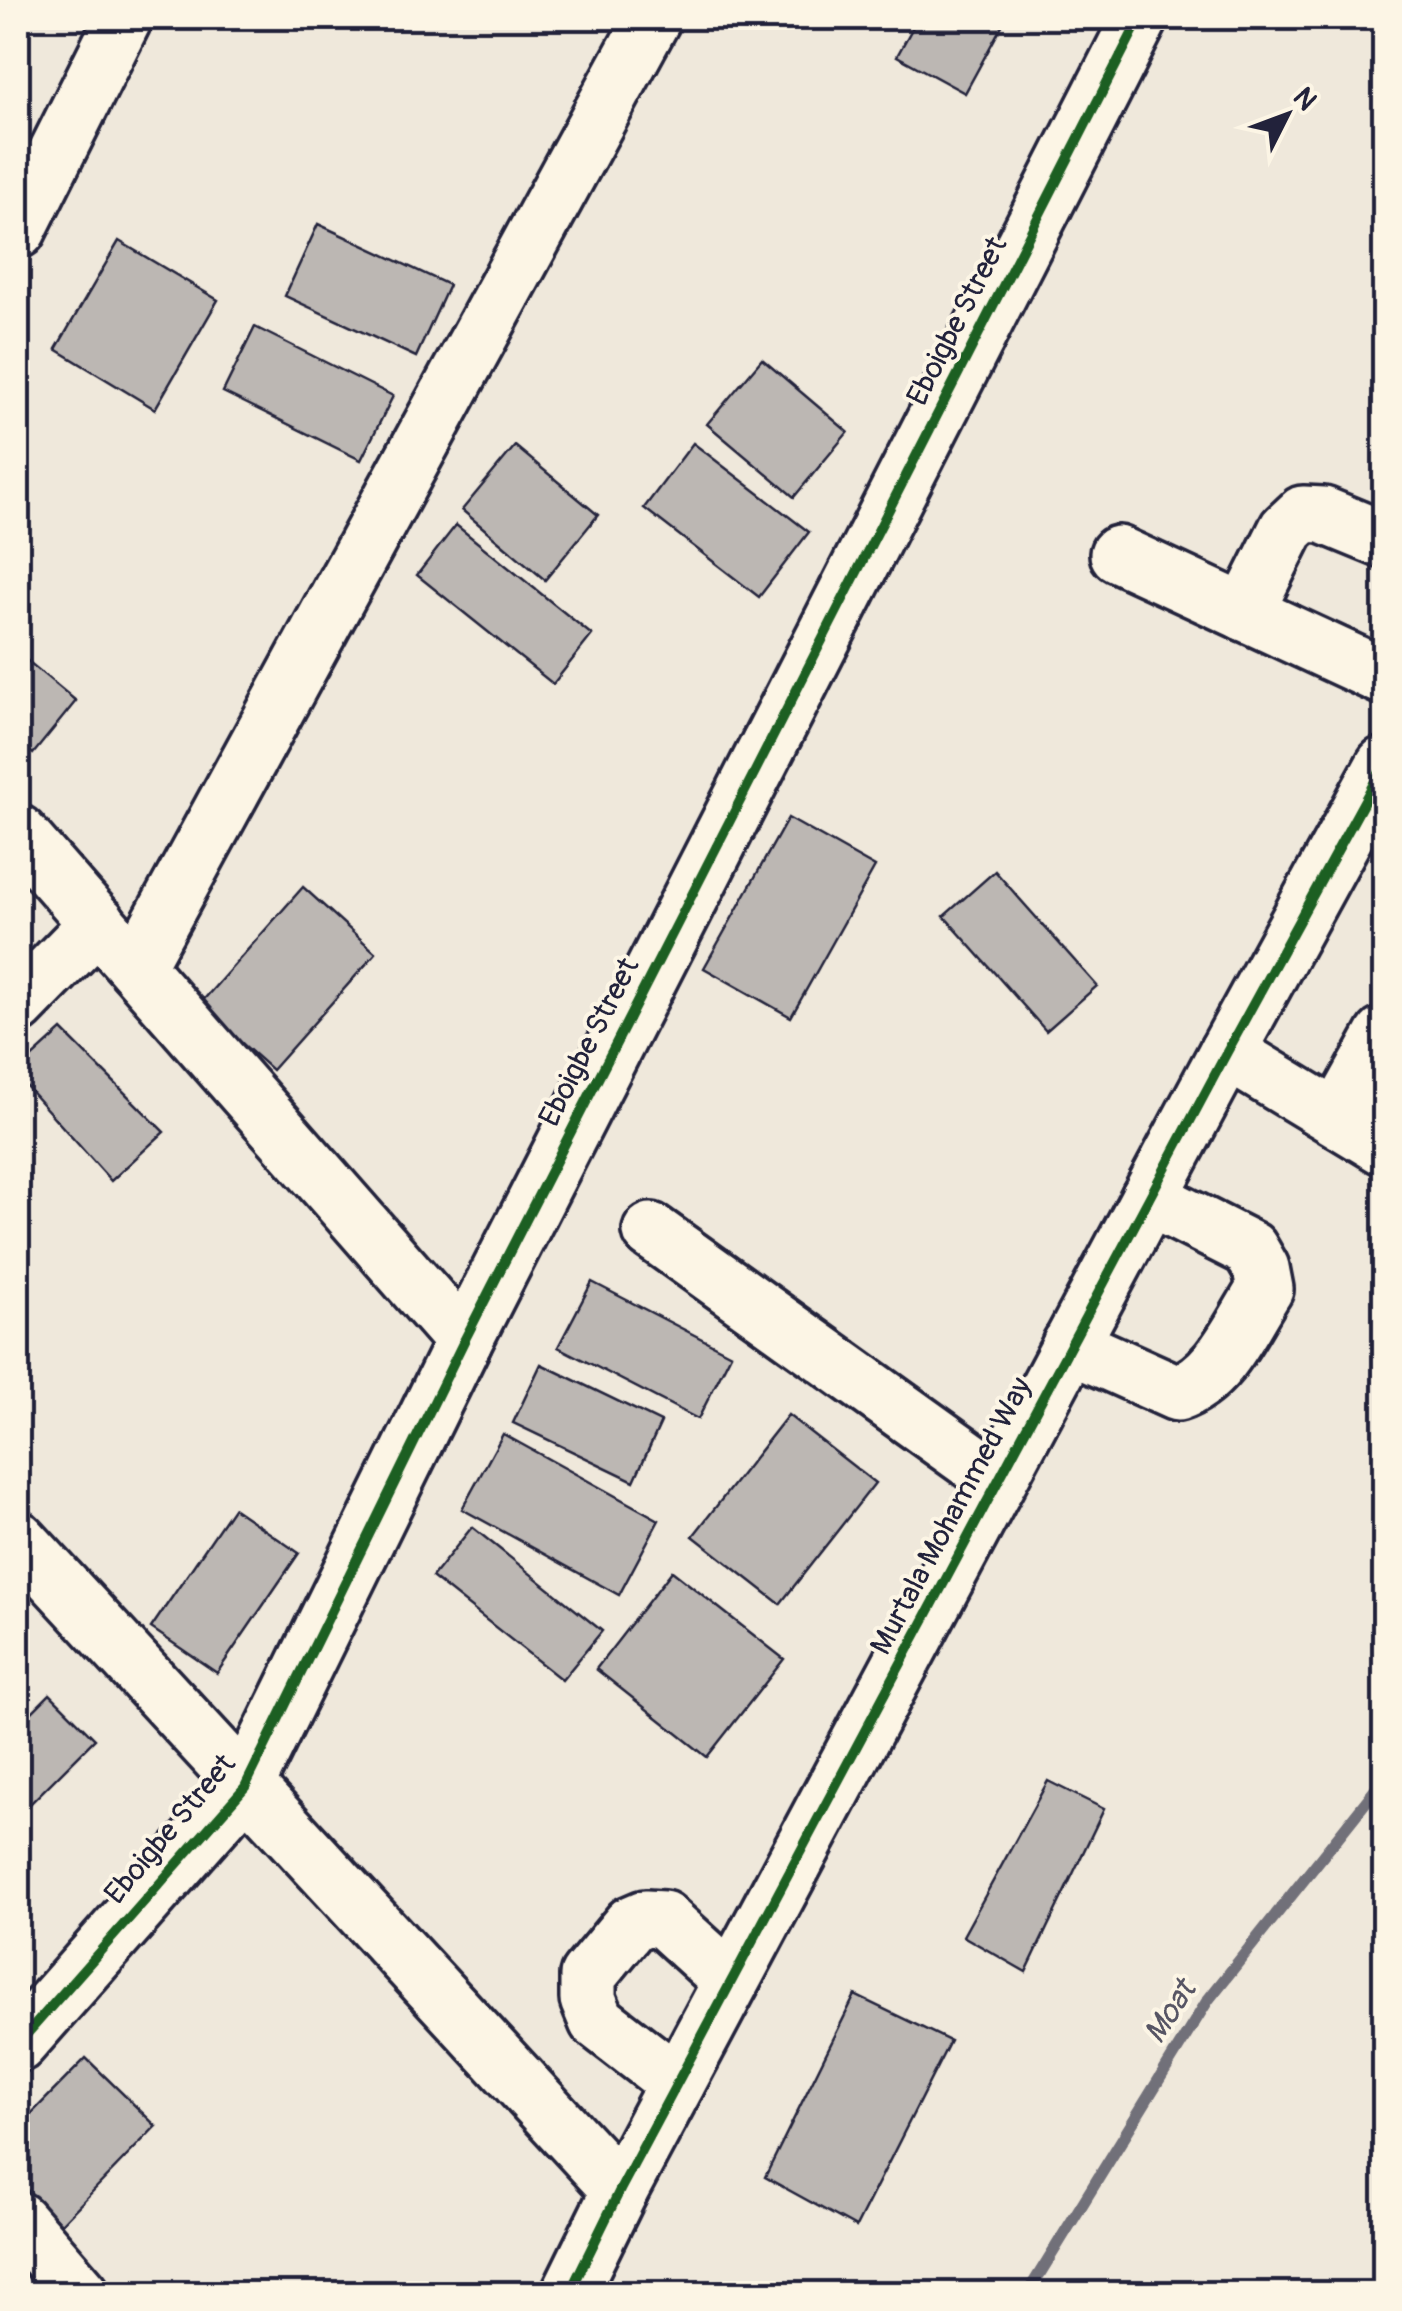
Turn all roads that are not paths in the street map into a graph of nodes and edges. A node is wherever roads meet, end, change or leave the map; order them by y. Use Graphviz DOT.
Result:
graph roads {
  1 [pos="124,18"];
  2 [pos="652,18"];
  3 [pos="1140,18"];
  4 [pos="18,230"];
  5 [pos="1384,540"];
  6 [pos="1118,554"];
  7 [pos="1244,613"];
  8 [pos="1384,677"];
  9 [pos="1384,765"];
  10 [pos="18,833"];
  11 [pos="98,924"];
  12 [pos="136,968"];
  13 [pos="18,1005"];
  14 [pos="1384,1035"];
  15 [pos="1227,1052"];
  16 [pos="1338,1118"];
  17 [pos="1384,1146"];
  18 [pos="1149,1198"];
  19 [pos="652,1231"];
  20 [pos="464,1341"];
  21 [pos="1070,1345"];
  22 [pos="998,1480"];
  23 [pos="18,1539"];
  24 [pos="246,1787"];
  25 [pos="732,1980"];
  26 [pos="18,2044"];
  27 [pos="676,2084"];
  28 [pos="620,2190"];
  29 [pos="18,2220"];
  30 [pos="82,2294"];
  31 [pos="569,2294"];
  1 -- 4 [label="street"];
  2 -- 12 [label="street"];
  3 -- 20 [label="street, Eboigbe Street"];
  5 -- 7 [label="street"];
  6 -- 7 [label="street"];
  7 -- 8 [label="street"];
  9 -- 15 [label="street, Murtala Mohammed Way"];
  10 -- 11 [label="street"];
  11 -- 12 [label="street"];
  11 -- 13 [label="street"];
  12 -- 20 [label="street"];
  14 -- 16 [label="street"];
  15 -- 16 [label="street"];
  15 -- 18 [label="street, Murtala Mohammed Way"];
  16 -- 17 [label="street"];
  18 -- 21 [label="street, Murtala Mohammed Way"];
  18 -- 21 [label="street"];
  19 -- 22 [label="street"];
  20 -- 24 [label="street, Eboigbe Street"];
  21 -- 22 [label="street, Murtala Mohammed Way"];
  22 -- 25 [label="street, Murtala Mohammed Way"];
  23 -- 24 [label="street"];
  24 -- 26 [label="street, Eboigbe Street"];
  24 -- 28 [label="street"];
  25 -- 27 [label="street, Murtala Mohammed Way"];
  25 -- 27 [label="street"];
  27 -- 28 [label="street, Murtala Mohammed Way"];
  28 -- 31 [label="street, Murtala Mohammed Way"];
  29 -- 30 [label="street"];
}
